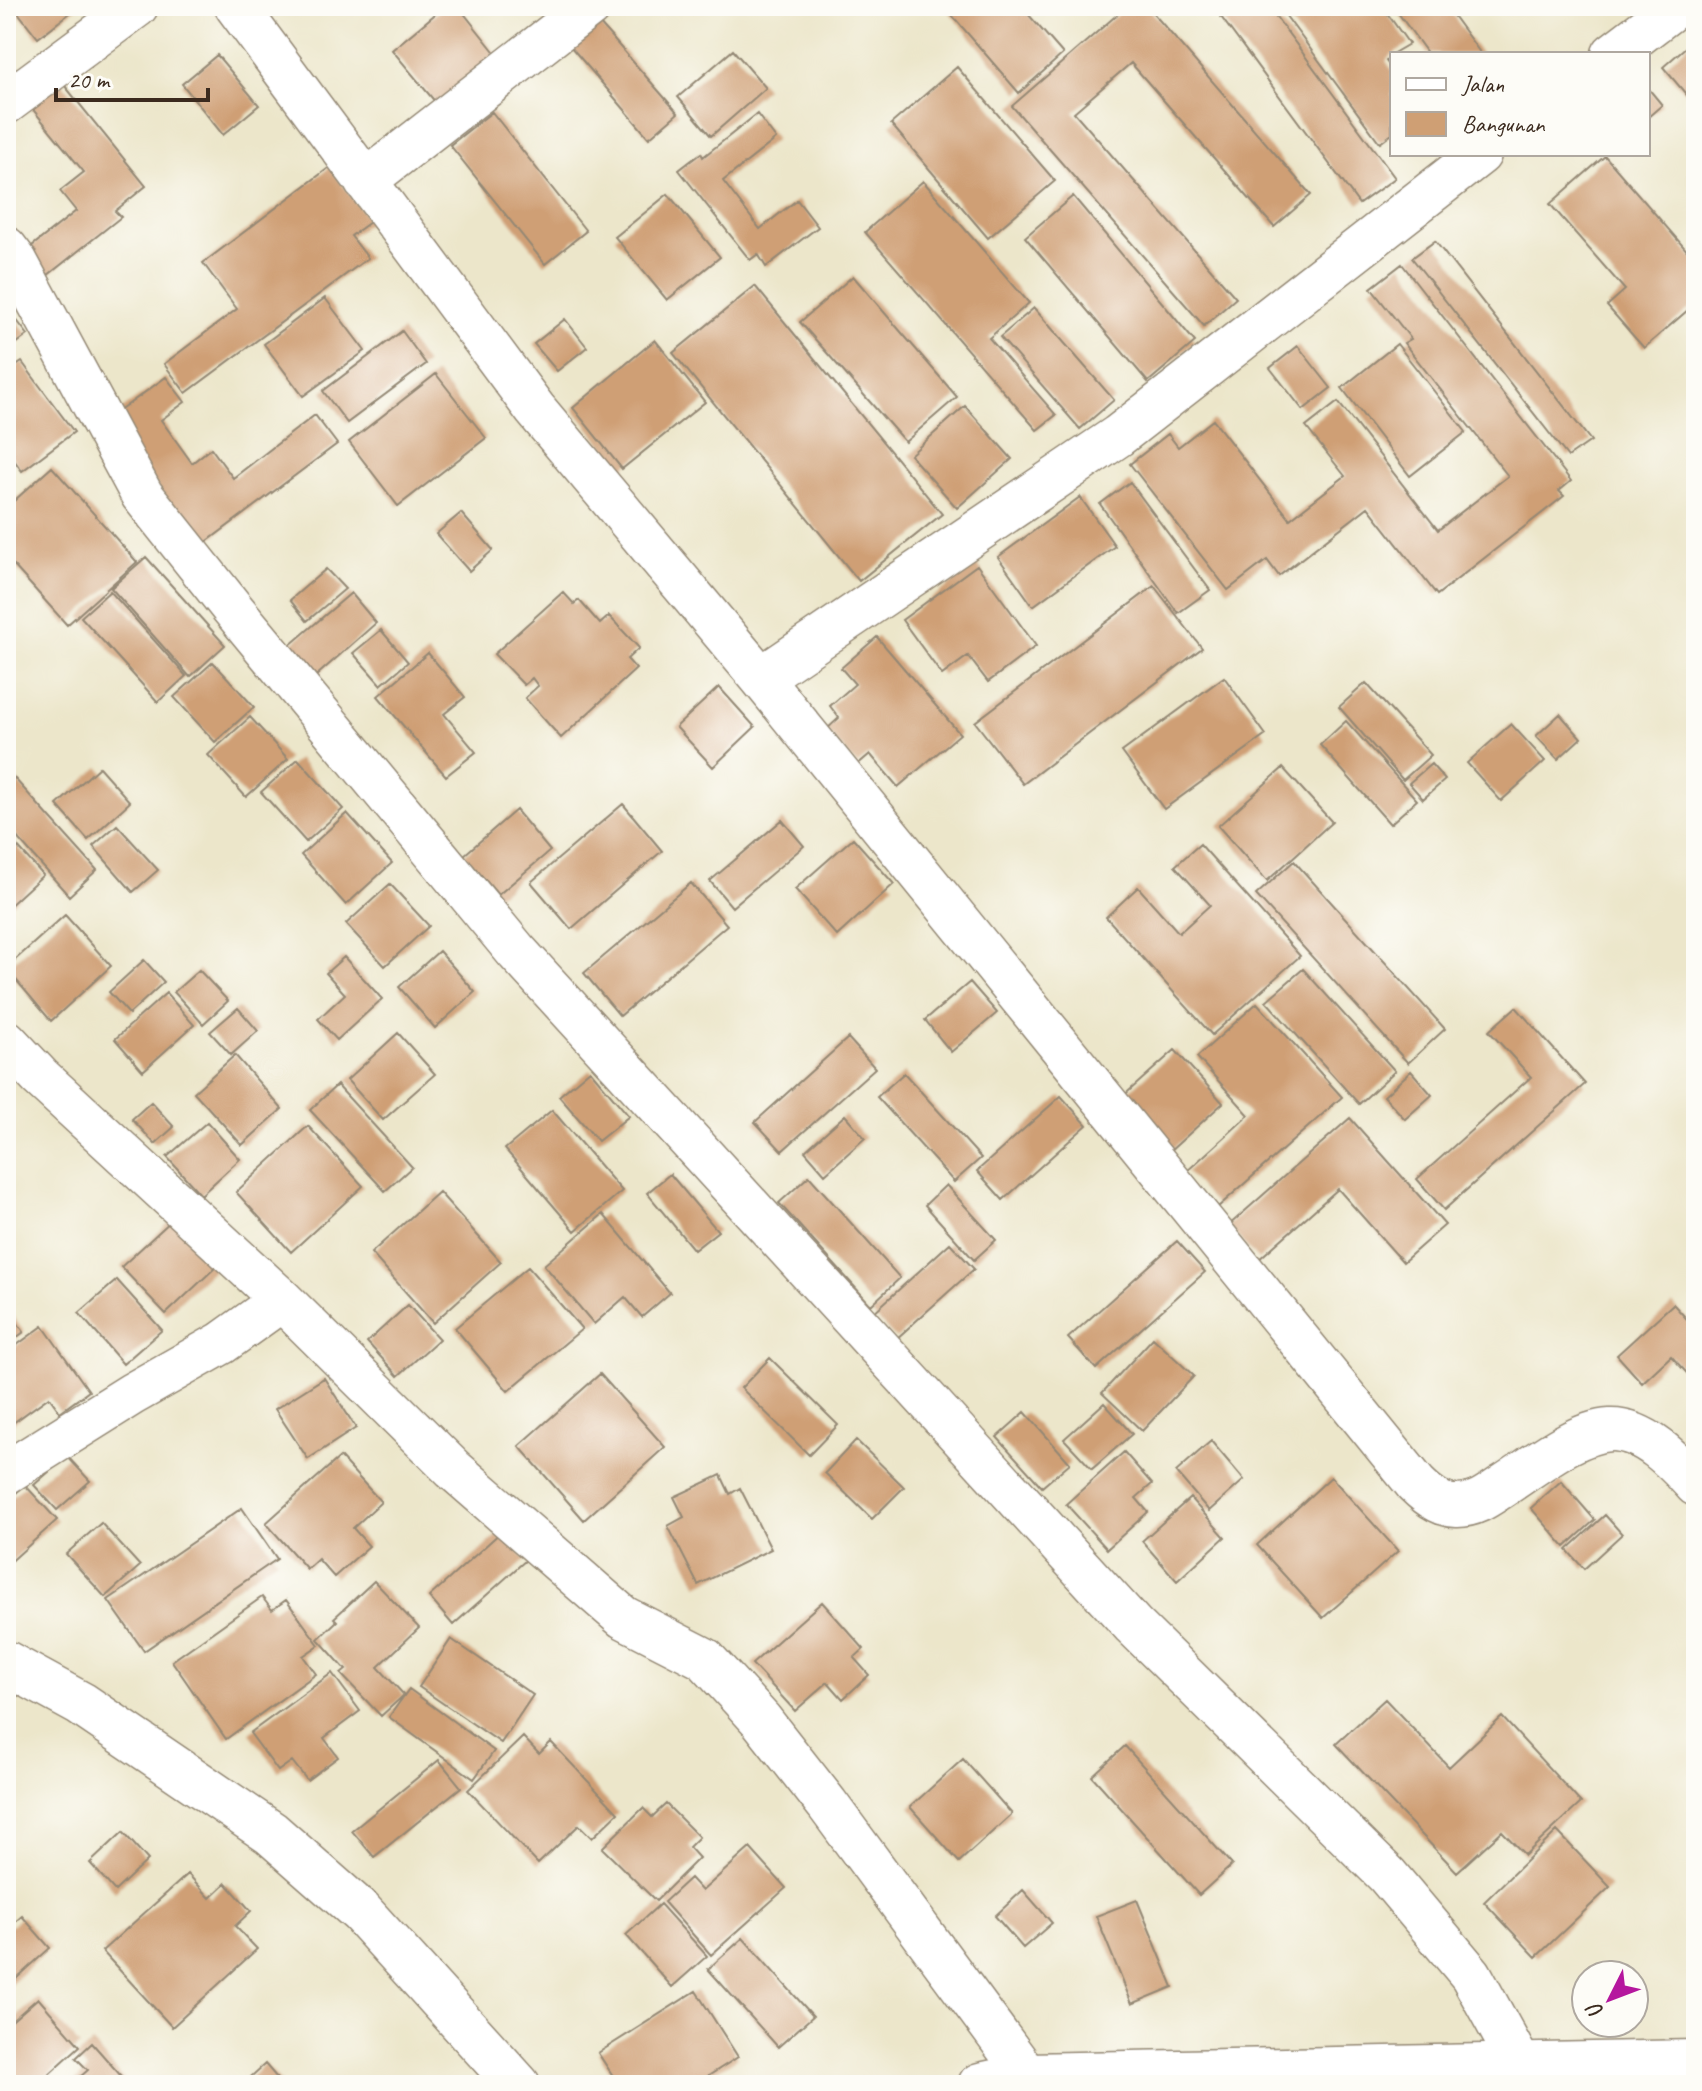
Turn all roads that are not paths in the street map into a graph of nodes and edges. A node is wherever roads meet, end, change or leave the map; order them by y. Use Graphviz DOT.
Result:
graph roads {
  1 [pos="137,6"];
  2 [pos="236,6"];
  3 [pos="590,6"];
  4 [pos="1676,6"];
  5 [pos="1616,52"];
  6 [pos="6,103"];
  7 [pos="1477,156"];
  8 [pos="365,181"];
  9 [pos="9,260"];
  10 [pos="761,678"];
  11 [pos="6,1041"];
  12 [pos="282,1300"];
  13 [pos="6,1473"];
  14 [pos="1696,1485"];
  15 [pos="6,1663"];
  16 [pos="1696,2062"];
  17 [pos="1521,2066"];
  18 [pos="1027,2075"];
  19 [pos="518,2085"];
  20 [pos="980,2085"];
  1 -- 6 [label="street"];
  2 -- 8 [label="street"];
  3 -- 8 [label="street"];
  4 -- 5 [label="street"];
  7 -- 10 [label="street"];
  8 -- 10 [label="street"];
  9 -- 17 [label="street"];
  10 -- 14 [label="street"];
  11 -- 12 [label="street"];
  12 -- 13 [label="street"];
  12 -- 18 [label="street"];
  15 -- 19 [label="street"];
  16 -- 17 [label="street"];
  17 -- 18 [label="street"];
  18 -- 20 [label="street"];
}
